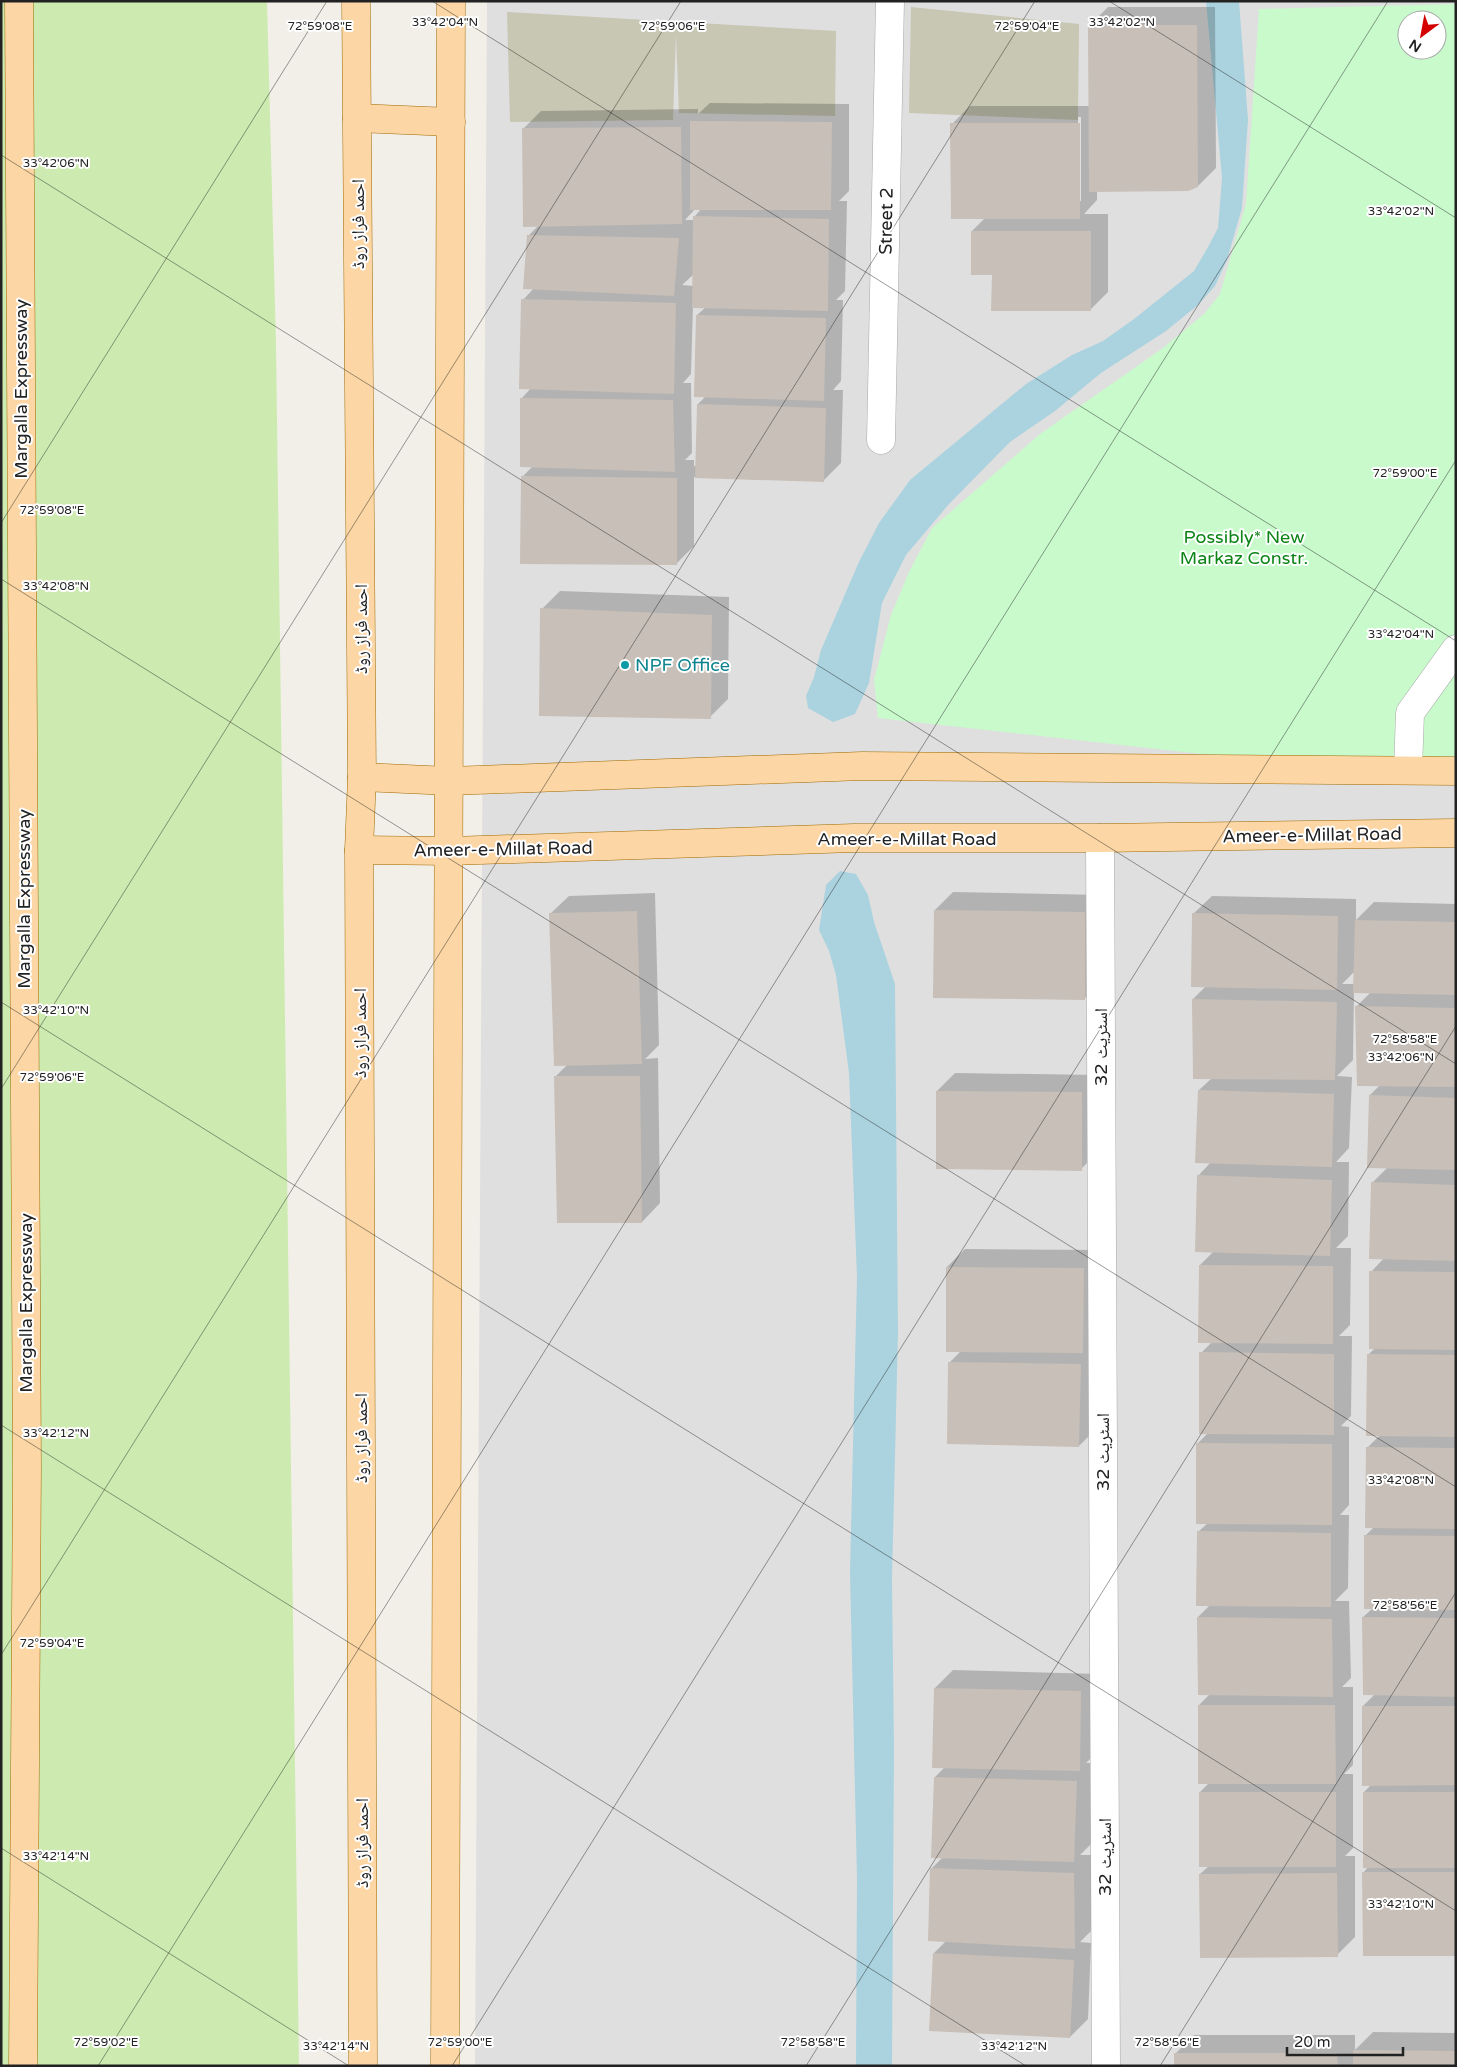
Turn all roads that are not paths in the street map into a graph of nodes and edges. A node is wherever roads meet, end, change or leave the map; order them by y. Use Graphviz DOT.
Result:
graph roads {
  1 [pos="19,1"];
  2 [pos="356,1"];
  3 [pos="451,1"];
  4 [pos="890,1"];
  5 [pos="357,118"];
  6 [pos="451,122"];
  7 [pos="882,440"];
  8 [pos="1456,649"];
  9 [pos="1408,770"];
  10 [pos="1456,772"];
  11 [pos="362,777"];
  12 [pos="450,781"];
  13 [pos="1456,833"];
  14 [pos="1100,838"];
  15 [pos="359,850"];
  16 [pos="450,851"];
  17 [pos="23,2066"];
  18 [pos="363,2066"];
  19 [pos="445,2066"];
  20 [pos="1106,2066"];
  1 -- 17 [label="main road, Margalla Expressway"];
  2 -- 5 [label="main road, احمد فراز روڈ"];
  3 -- 6 [label="main road"];
  4 -- 7 [label="street, Street 2"];
  5 -- 6 [label="main road"];
  5 -- 11 [label="main road, احمد فراز روڈ"];
  6 -- 12 [label="main road"];
  8 -- 9 [label="street"];
  9 -- 10 [label="main road"];
  9 -- 12 [label="main road"];
  11 -- 12 [label="main road"];
  11 -- 15 [label="main road, احمد فراز روڈ"];
  12 -- 16 [label="main road"];
  13 -- 14 [label="main road, Ameer-e-Millat Road"];
  14 -- 16 [label="main road, Ameer-e-Millat Road"];
  14 -- 20 [label="street, اسٹریٹ 32"];
  15 -- 16 [label="main road, Ameer-e-Millat Road"];
  15 -- 18 [label="main road, احمد فراز روڈ"];
  16 -- 19 [label="main road"];
}
